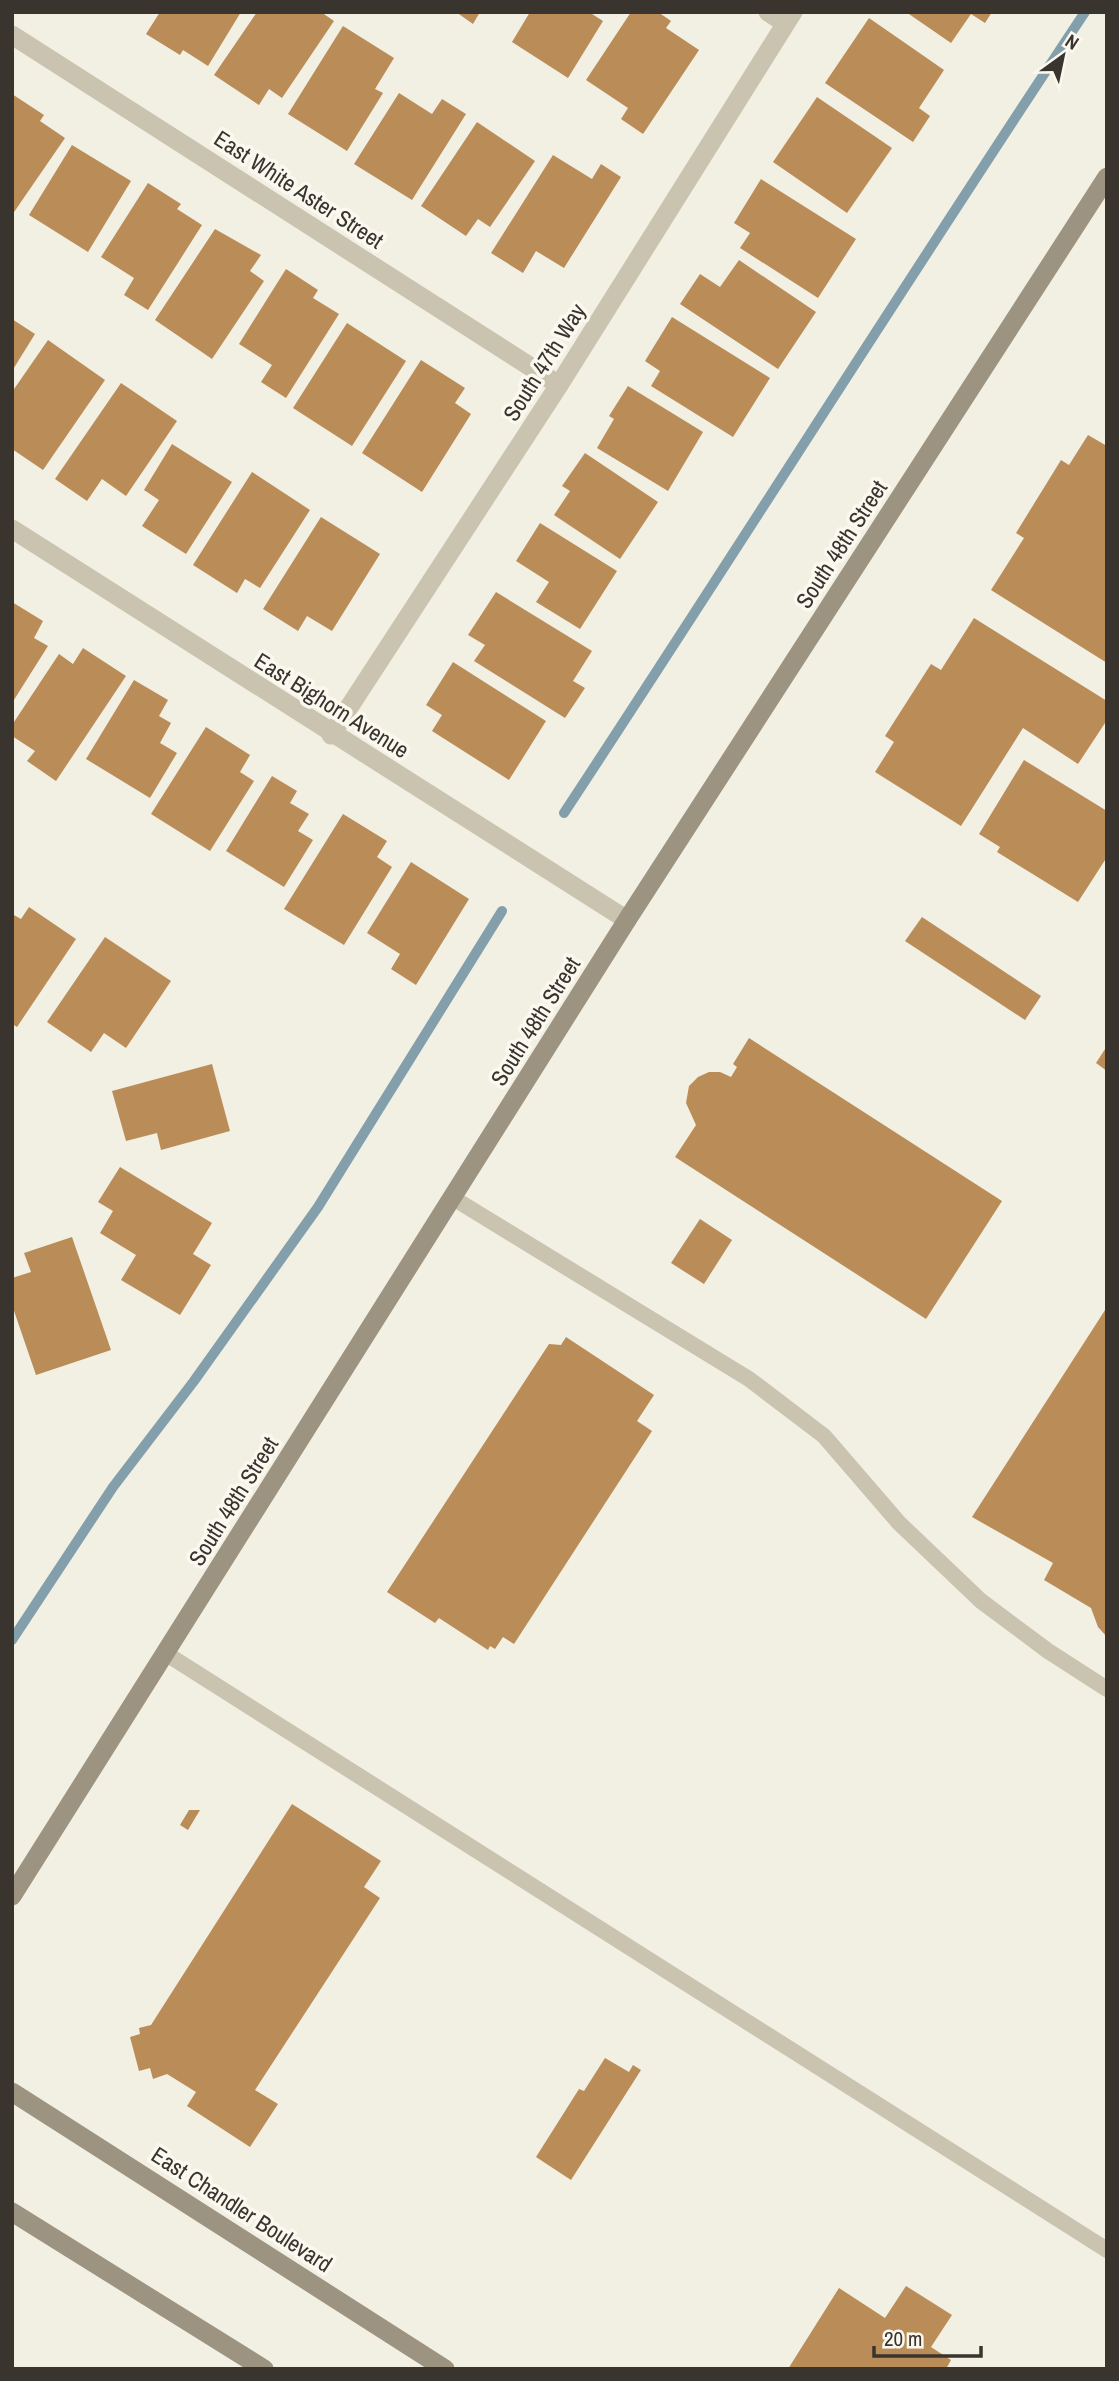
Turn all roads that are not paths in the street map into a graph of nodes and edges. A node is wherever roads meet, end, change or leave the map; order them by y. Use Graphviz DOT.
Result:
graph roads {
  1 [pos="768,12"];
  2 [pos="789,18"];
  3 [pos="12,35"];
  4 [pos="1107,177"];
  5 [pos="559,385"];
  6 [pos="12,529"];
  7 [pos="331,735"];
  8 [pos="627,920"];
  9 [pos="453,1198"];
  10 [pos="165,1653"];
  11 [pos="1107,1689"];
  12 [pos="12,1896"];
  13 [pos="12,2092"];
  14 [pos="12,2212"];
  15 [pos="1107,2250"];
  16 [pos="264,2369"];
  17 [pos="444,2369"];
  1 -- 2 [label="street"];
  2 -- 5 [label="street, South 47th Way"];
  3 -- 5 [label="street, East White Aster Street"];
  4 -- 8 [label="main road, South 48th Street"];
  5 -- 7 [label="street, South 47th Way"];
  6 -- 7 [label="street, East Bighorn Avenue"];
  7 -- 8 [label="street, East Bighorn Avenue"];
  8 -- 9 [label="main road, South 48th Street"];
  9 -- 10 [label="main road, South 48th Street"];
  9 -- 11 [label="lane"];
  10 -- 12 [label="main road, South 48th Street"];
  10 -- 15 [label="lane"];
  13 -- 17 [label="main road, East Chandler Boulevard"];
  14 -- 16 [label="main road"];
}
